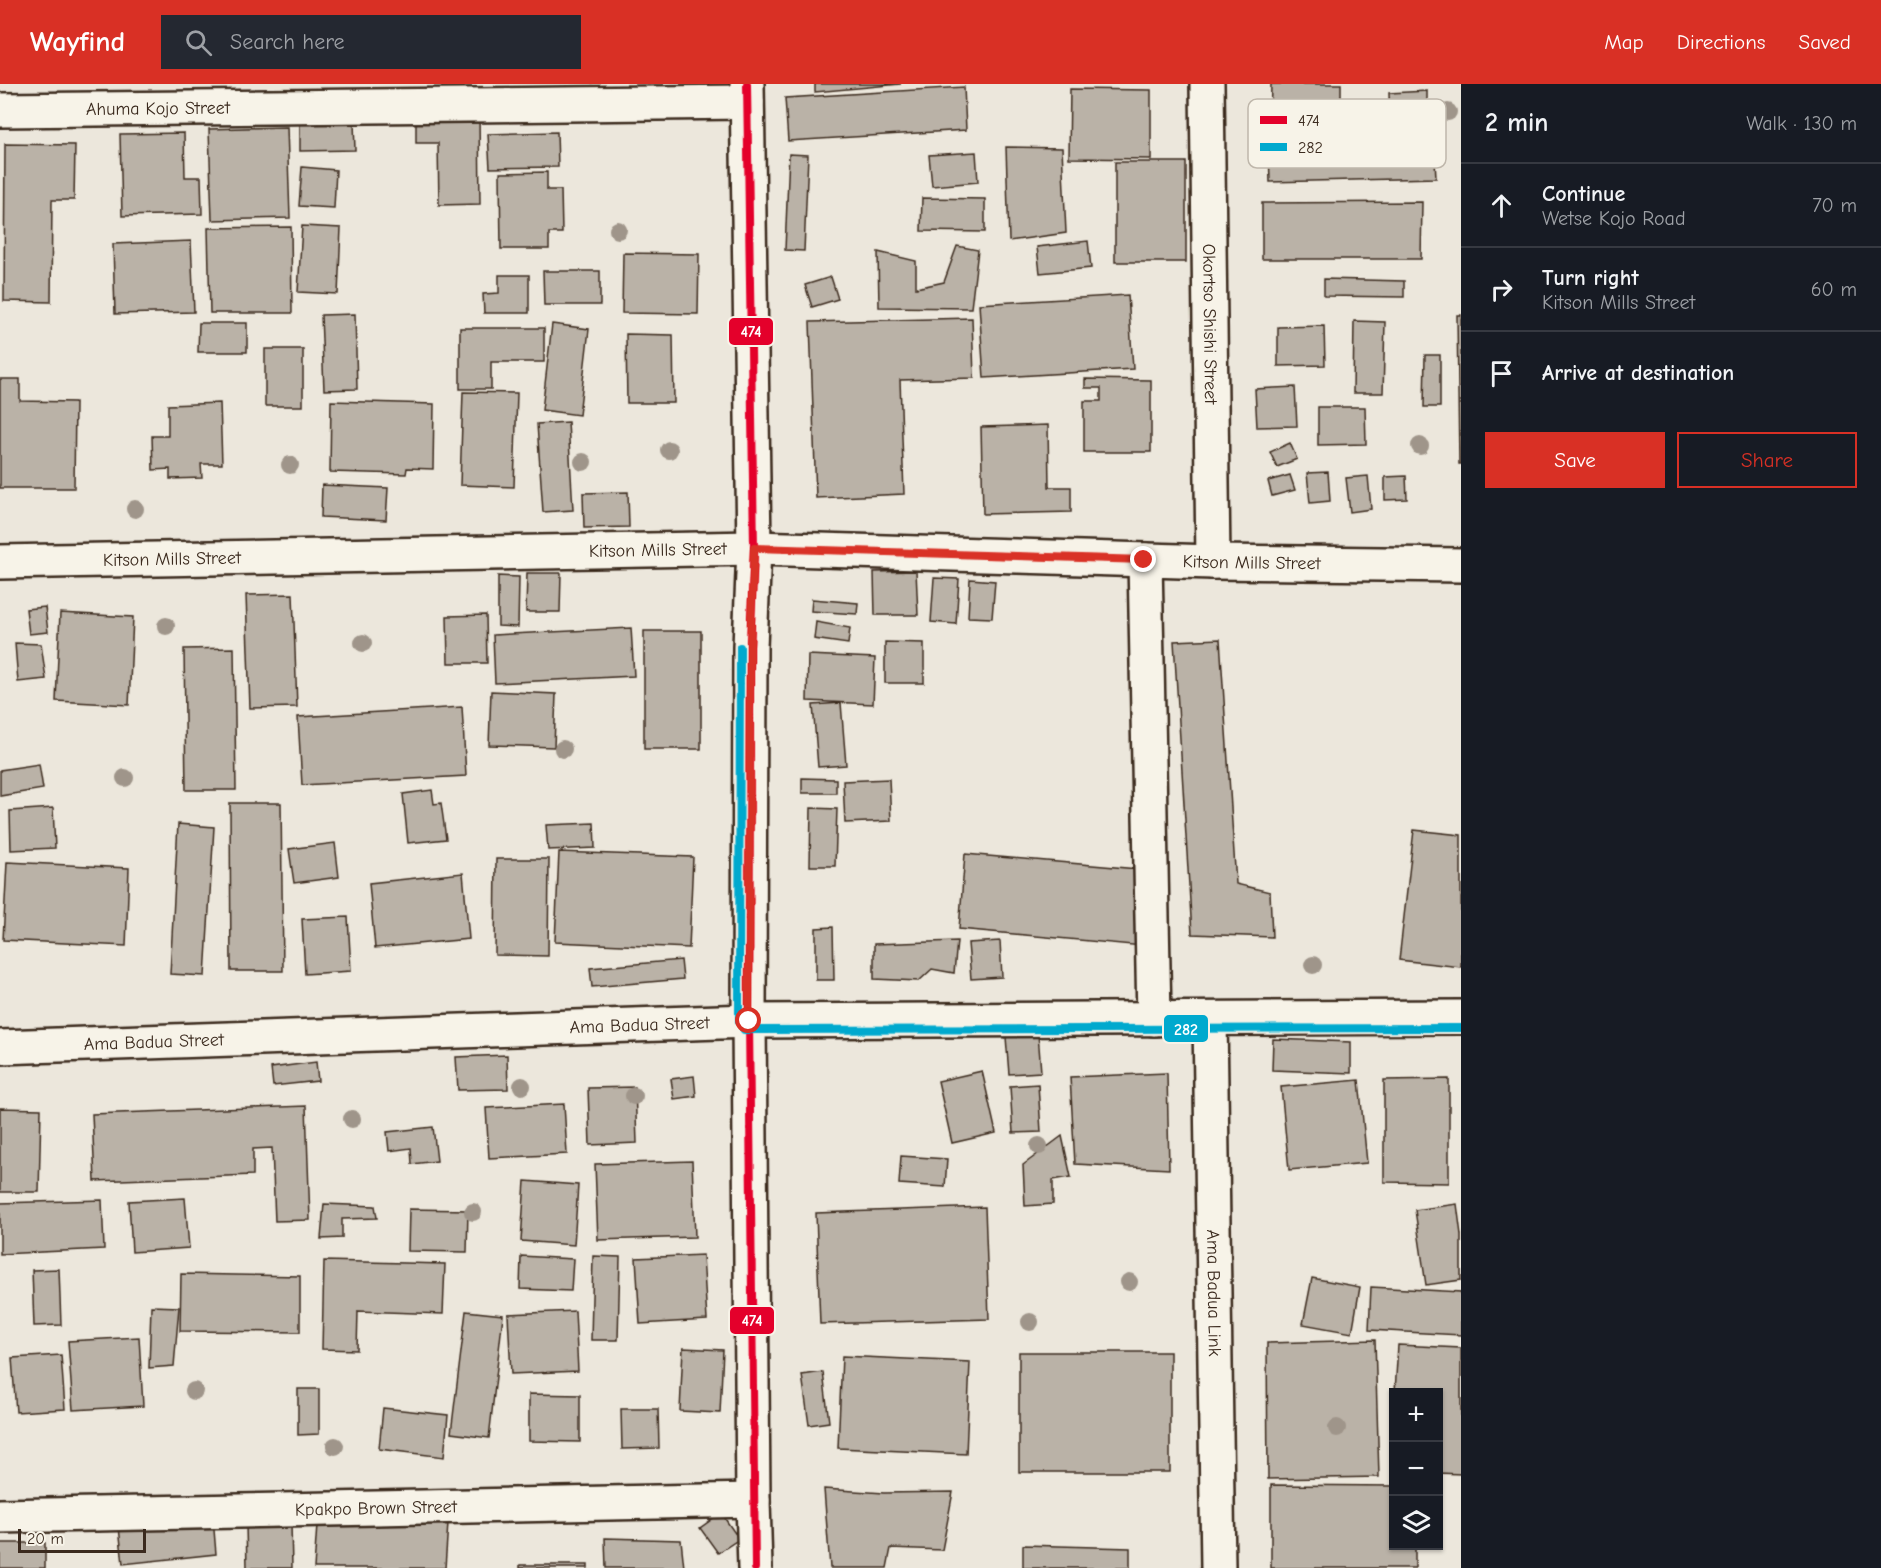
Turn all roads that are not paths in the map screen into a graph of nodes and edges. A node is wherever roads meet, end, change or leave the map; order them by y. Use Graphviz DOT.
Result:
graph roads {
  1 [pos="1207,84"];
  2 [pos="747,93"];
  3 [pos="0,110"];
  4 [pos="754,548"];
  5 [pos="1144,560"];
  6 [pos="0,562"];
  7 [pos="1214,562"];
  8 [pos="1461,565"];
  9 [pos="1461,1017"];
  10 [pos="1154,1019"];
  11 [pos="1210,1019"];
  12 [pos="749,1021"];
  13 [pos="0,1047"];
  14 [pos="753,1500"];
  15 [pos="0,1516"];
  16 [pos="755,1568"];
  17 [pos="1218,1568"];
  1 -- 7 [label="street, Okortso Shishi Street"];
  2 -- 3 [label="street, Ahuma Kojo Street"];
  2 -- 4 [label="street"];
  4 -- 5 [label="street, Kitson Mills Street"];
  4 -- 6 [label="street, Kitson Mills Street"];
  4 -- 12 [label="street"];
  5 -- 7 [label="street, Kitson Mills Street"];
  5 -- 10 [label="street"];
  7 -- 8 [label="street, Kitson Mills Street"];
  9 -- 11 [label="street, Ama Badua Street"];
  10 -- 11 [label="street, Ama Badua Street"];
  10 -- 12 [label="street, Ama Badua Street"];
  11 -- 17 [label="street, Ama Badua Link"];
  12 -- 13 [label="street, Ama Badua Street"];
  12 -- 14 [label="street"];
  14 -- 15 [label="street, Kpakpo Brown Street"];
  14 -- 16 [label="street"];
}
